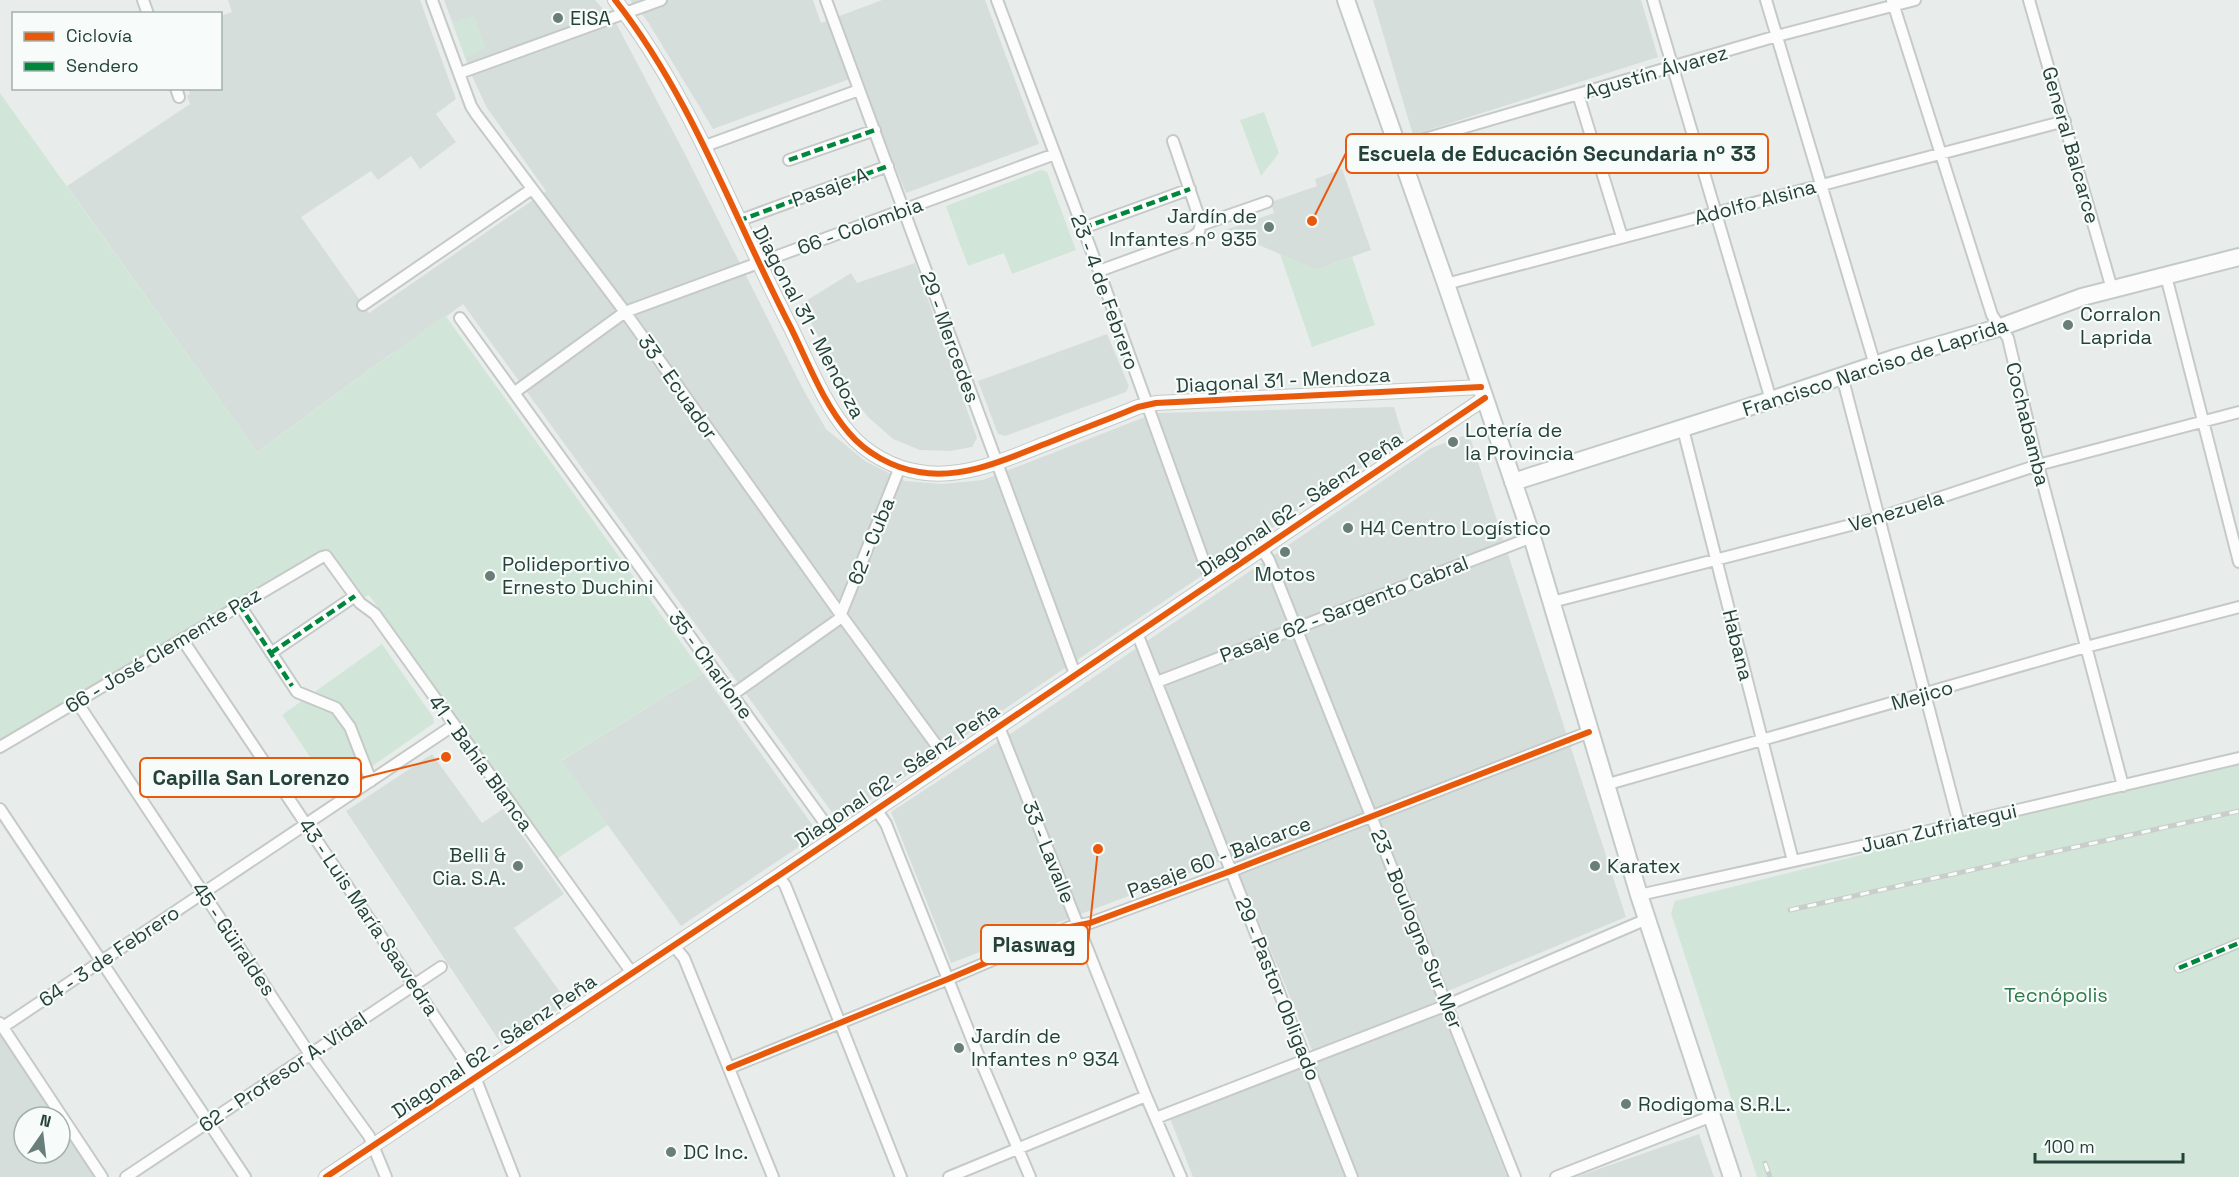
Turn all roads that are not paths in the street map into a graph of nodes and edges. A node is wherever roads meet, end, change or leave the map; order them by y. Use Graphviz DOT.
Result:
graph roads {
  1 [pos="432,0"];
  2 [pos="615,0"];
  3 [pos="661,0"];
  4 [pos="826,0"];
  5 [pos="997,0"];
  6 [pos="1346,0"];
  7 [pos="1653,0"];
  8 [pos="1766,0"];
  9 [pos="1915,0"];
  10 [pos="2029,0"];
  11 [pos="1893,3"];
  12 [pos="625,14"];
  13 [pos="1776,36"];
  14 [pos="1672,67"];
  15 [pos="460,73"];
  16 [pos="859,90"];
  17 [pos="1578,94"];
  18 [pos="2065,121"];
  19 [pos="875,130"];
  20 [pos="1173,141"];
  21 [pos="705,146"];
  22 [pos="1397,147"];
  23 [pos="1941,153"];
  24 [pos="1055,154"];
  25 [pos="789,160"];
  26 [pos="888,165"];
  27 [pos="1822,184"];
  28 [pos="532,189"];
  29 [pos="1190,189"];
  30 [pos="1267,202"];
  31 [pos="903,210"];
  32 [pos="1716,212"];
  33 [pos="738,221"];
  34 [pos="1200,225"];
  35 [pos="1083,228"];
  36 [pos="1622,237"];
  37 [pos="2239,257"];
  38 [pos="757,263"];
  39 [pos="1099,271"];
  40 [pos="2166,276"];
  41 [pos="1446,284"];
  42 [pos="2112,289"];
  43 [pos="363,305"];
  44 [pos="624,312"];
  45 [pos="460,318"];
  46 [pos="2001,327"];
  47 [pos="1875,365"];
  48 [pos="1842,376"];
  49 [pos="515,392"];
  50 [pos="1483,393"];
  51 [pos="1771,400"];
  52 [pos="1146,404"];
  53 [pos="2239,412"];
  54 [pos="2203,421"];
  55 [pos="1683,429"];
  56 [pos="996,463"];
  57 [pos="2038,465"];
  58 [pos="900,467"];
  59 [pos="1513,482"];
  60 [pos="1878,518"];
  61 [pos="1532,537"];
  62 [pos="1262,549"];
  63 [pos="326,556"];
  64 [pos="1717,558"];
  65 [pos="2239,562"];
  66 [pos="1212,584"];
  67 [pos="355,596"];
  68 [pos="1551,602"];
  69 [pos="239,604"];
  70 [pos="2239,607"];
  71 [pos="841,615"];
  72 [pos="1295,628"];
  73 [pos="1137,633"];
  74 [pos="182,639"];
  75 [pos="2086,647"];
  76 [pos="271,653"];
  77 [pos="1075,674"];
  78 [pos="1157,682"];
  79 [pos="1924,694"];
  80 [pos="732,695"];
  81 [pos="77,702"];
  82 [pos="454,725"];
  83 [pos="999,727"];
  84 [pos="1589,732"];
  85 [pos="1762,740"];
  86 [pos="0,747"];
  87 [pos="2239,758"];
  88 [pos="948,760"];
  89 [pos="371,781"];
  90 [pos="1605,785"];
  91 [pos="2122,786"];
  92 [pos="0,809"];
  93 [pos="876,809"];
  94 [pos="1371,816"];
  95 [pos="1959,824"];
  96 [pos="307,825"];
  97 [pos="835,837"];
  98 [pos="1793,861"];
  99 [pos="1231,871"];
  100 [pos="778,876"];
  101 [pos="204,893"];
  102 [pos="1639,895"];
  103 [pos="1647,919"];
  104 [pos="1079,926"];
  105 [pos="2239,943"];
  106 [pos="674,946"];
  107 [pos="101,962"];
  108 [pos="441,967"];
  109 [pos="2179,968"];
  110 [pos="632,973"];
  111 [pos="948,979"];
  112 [pos="414,984"];
  113 [pos="1447,1005"];
  114 [pos="839,1023"];
  115 [pos="1,1025"];
  116 [pos="309,1053"];
  117 [pos="1306,1060"];
  118 [pos="729,1068"];
  119 [pos="475,1077"];
  120 [pos="1146,1096"];
  121 [pos="1712,1116"];
  122 [pos="1155,1118"];
  123 [pos="209,1123"];
  124 [pos="374,1146"];
  125 [pos="1019,1150"];
  126 [pos="102,1177"];
  127 [pos="126,1177"];
  128 [pos="245,1177"];
  129 [pos="326,1177"];
  130 [pos="386,1177"];
  131 [pos="514,1177"];
  132 [pos="772,1177"];
  133 [pos="901,1177"];
  134 [pos="949,1177"];
  135 [pos="1030,1177"];
  136 [pos="1181,1177"];
  137 [pos="1352,1177"];
  138 [pos="1515,1177"];
  139 [pos="1556,1177"];
  140 [pos="1732,1177"];
  1 -- 15 [label="street, 33 - Ecuador"];
  2 -- 12 [label="street, Diagonal 31 - Mendoza"];
  3 -- 12 [label="street"];
  4 -- 16 [label="street, 29 - Mercedes"];
  5 -- 24 [label="street, 23 - 4 de Febrero"];
  6 -- 22 [label="main road"];
  7 -- 14 [label="street"];
  8 -- 13 [label="street"];
  9 -- 11 [label="street, Agustín Álvarez"];
  10 -- 18 [label="street, General Balcarce"];
  11 -- 13 [label="street, Agustín Álvarez"];
  11 -- 23 [label="street, Cochabamba"];
  12 -- 15 [label="street"];
  12 -- 21 [label="street, Diagonal 31 - Mendoza"];
  13 -- 14 [label="street, Agustín Álvarez"];
  13 -- 27 [label="street"];
  14 -- 17 [label="street, Agustín Álvarez"];
  14 -- 32 [label="street"];
  15 -- 28 [label="street, 33 - Ecuador"];
  16 -- 19 [label="street, 29 - Mercedes"];
  16 -- 21 [label="street"];
  17 -- 22 [label="street, Agustín Álvarez"];
  17 -- 36 [label="street"];
  18 -- 23 [label="street, Adolfo Alsina"];
  18 -- 42 [label="street, General Balcarce"];
  19 -- 25 [label="street"];
  19 -- 26 [label="street, 29 - Mercedes"];
  20 -- 29 [label="street"];
  21 -- 33 [label="street, Diagonal 31 - Mendoza"];
  22 -- 41 [label="main road"];
  23 -- 27 [label="street, Adolfo Alsina"];
  23 -- 46 [label="street, Cochabamba"];
  24 -- 31 [label="street, 66 - Colombia"];
  24 -- 35 [label="street, 23 - 4 de Febrero"];
  26 -- 31 [label="street, 29 - Mercedes"];
  26 -- 33 [label="street, Pasaje A"];
  27 -- 32 [label="street, Adolfo Alsina"];
  27 -- 47 [label="street"];
  28 -- 43 [label="street"];
  28 -- 44 [label="street, 33 - Ecuador"];
  29 -- 34 [label="street"];
  29 -- 35 [label="street"];
  30 -- 34 [label="street"];
  31 -- 38 [label="street, 66 - Colombia"];
  31 -- 56 [label="street, 29 - Mercedes"];
  32 -- 36 [label="street, Adolfo Alsina"];
  32 -- 51 [label="street"];
  33 -- 38 [label="street, Diagonal 31 - Mendoza"];
  34 -- 39 [label="street"];
  35 -- 39 [label="street, 23 - 4 de Febrero"];
  36 -- 41 [label="street, Adolfo Alsina"];
  37 -- 40 [label="main road, Francisco Narciso de Laprida"];
  38 -- 44 [label="street, 66 - Colombia"];
  38 -- 58 [label="street, Diagonal 31 - Mendoza"];
  39 -- 52 [label="street, 23 - 4 de Febrero"];
  40 -- 42 [label="main road, Francisco Narciso de Laprida"];
  40 -- 54 [label="street"];
  41 -- 50 [label="main road"];
  42 -- 46 [label="main road, Francisco Narciso de Laprida"];
  44 -- 49 [label="street, 66 - Colombia"];
  44 -- 71 [label="street, 33 - Ecuador"];
  45 -- 49 [label="street, 35 - Charlone"];
  46 -- 47 [label="main road, Francisco Narciso de Laprida"];
  46 -- 57 [label="street, Cochabamba"];
  47 -- 48 [label="main road, Francisco Narciso de Laprida"];
  48 -- 51 [label="main road, Francisco Narciso de Laprida"];
  48 -- 60 [label="street"];
  49 -- 80 [label="street, 35 - Charlone"];
  50 -- 52 [label="street, Diagonal 31 - Mendoza"];
  50 -- 59 [label="main road"];
  50 -- 62 [label="street, Diagonal 62 - Sáenz Peña"];
  51 -- 55 [label="main road, Francisco Narciso de Laprida"];
  52 -- 56 [label="street, Diagonal 31 - Mendoza"];
  52 -- 66 [label="street, 23 - 4 de Febrero"];
  53 -- 54 [label="street, Venezuela"];
  54 -- 57 [label="street, Venezuela"];
  54 -- 65 [label="street"];
  55 -- 59 [label="main road, Francisco Narciso de Laprida"];
  55 -- 64 [label="street, Habana"];
  56 -- 58 [label="street, Diagonal 31 - Mendoza"];
  56 -- 77 [label="street, 29 - Mercedes"];
  57 -- 60 [label="street, Venezuela"];
  57 -- 75 [label="street, Cochabamba"];
  58 -- 71 [label="street, 62 - Cuba"];
  59 -- 61 [label="main road"];
  60 -- 64 [label="street, Venezuela"];
  60 -- 79 [label="street"];
  61 -- 68 [label="main road"];
  61 -- 72 [label="street, Pasaje 62 - Sargento Cabral"];
  62 -- 66 [label="street, Diagonal 62 - Sáenz Peña"];
  62 -- 72 [label="street, 23 - Boulogne Sur Mer"];
  63 -- 67 [label="street, 41 - Bahía Blanca"];
  63 -- 69 [label="street, 66 - José Clemente Paz"];
  64 -- 68 [label="street, Venezuela"];
  64 -- 85 [label="street, Habana"];
  66 -- 73 [label="street, Diagonal 62 - Sáenz Peña"];
  67 -- 76 [label="street"];
  67 -- 82 [label="street, 41 - Bahía Blanca"];
  68 -- 84 [label="main road"];
  69 -- 74 [label="street, 66 - José Clemente Paz"];
  69 -- 76 [label="street"];
  70 -- 75 [label="street, Mejico"];
  71 -- 80 [label="street"];
  71 -- 88 [label="street, 33 - Ecuador"];
  72 -- 78 [label="street, Pasaje 62 - Sargento Cabral"];
  72 -- 94 [label="street, 23 - Boulogne Sur Mer"];
  73 -- 77 [label="street, Diagonal 62 - Sáenz Peña"];
  73 -- 78 [label="street, 29 - Pastor Obligado"];
  74 -- 81 [label="street, 66 - José Clemente Paz"];
  74 -- 96 [label="street, 43 - Luis María Saavedra"];
  75 -- 79 [label="street, Mejico"];
  75 -- 91 [label="street, Cochabamba"];
  76 -- 89 [label="street"];
  77 -- 83 [label="street, Diagonal 62 - Sáenz Peña"];
  78 -- 99 [label="street, 29 - Pastor Obligado"];
  79 -- 85 [label="street, Mejico"];
  79 -- 95 [label="street"];
  80 -- 97 [label="street, 35 - Charlone"];
  81 -- 86 [label="street, 66 - José Clemente Paz"];
  81 -- 101 [label="street, 45 - Güiraldes"];
  82 -- 89 [label="street, 64 - 3 de Febrero"];
  82 -- 110 [label="street, 41 - Bahía Blanca"];
  83 -- 88 [label="street, Diagonal 62 - Sáenz Peña"];
  83 -- 104 [label="street, 33 - Lavalle"];
  84 -- 90 [label="main road"];
  84 -- 94 [label="street, Pasaje 60 - Balcarce"];
  85 -- 90 [label="street, Mejico"];
  85 -- 98 [label="street, Habana"];
  87 -- 91 [label="street, Juan Zufriategui"];
  88 -- 93 [label="street, Diagonal 62 - Sáenz Peña"];
  89 -- 96 [label="street, 64 - 3 de Febrero"];
  90 -- 102 [label="main road"];
  91 -- 95 [label="street, Juan Zufriategui"];
  92 -- 107 [label="street"];
  93 -- 97 [label="street, Diagonal 62 - Sáenz Peña"];
  93 -- 111 [label="street"];
  94 -- 99 [label="street, Pasaje 60 - Balcarce"];
  94 -- 113 [label="street, 23 - Boulogne Sur Mer"];
  95 -- 98 [label="street, Juan Zufriategui"];
  96 -- 101 [label="street, 64 - 3 de Febrero"];
  96 -- 112 [label="street, 43 - Luis María Saavedra"];
  97 -- 100 [label="street, Diagonal 62 - Sáenz Peña"];
  98 -- 102 [label="street, Juan Zufriategui"];
  99 -- 104 [label="street, Pasaje 60 - Balcarce"];
  99 -- 117 [label="street, 29 - Pastor Obligado"];
  100 -- 106 [label="street, Diagonal 62 - Sáenz Peña"];
  100 -- 114 [label="street"];
  101 -- 107 [label="street, 64 - 3 de Febrero"];
  101 -- 116 [label="street, 45 - Güiraldes"];
  102 -- 103 [label="main road"];
  103 -- 113 [label="street"];
  103 -- 121 [label="main road"];
  104 -- 111 [label="street, Pasaje 60 - Balcarce"];
  104 -- 120 [label="street, 33 - Lavalle"];
  105 -- 109 [label="street"];
  106 -- 110 [label="street, Diagonal 62 - Sáenz Peña"];
  106 -- 118 [label="street"];
  107 -- 115 [label="street, 64 - 3 de Febrero"];
  107 -- 123 [label="street"];
  108 -- 112 [label="street, 62 - Profesor A. Vidal"];
  110 -- 119 [label="street, Diagonal 62 - Sáenz Peña"];
  111 -- 114 [label="street, Pasaje 60 - Balcarce"];
  111 -- 125 [label="street"];
  112 -- 116 [label="street, 62 - Profesor A. Vidal"];
  112 -- 119 [label="street, 43 - Luis María Saavedra"];
  113 -- 117 [label="street"];
  113 -- 138 [label="street, 23 - Boulogne Sur Mer"];
  114 -- 118 [label="street, Pasaje 60 - Balcarce"];
  114 -- 133 [label="street"];
  115 -- 126 [label="street"];
  116 -- 123 [label="street, 62 - Profesor A. Vidal"];
  116 -- 124 [label="street, 45 - Güiraldes"];
  117 -- 122 [label="street"];
  117 -- 137 [label="street, 29 - Pastor Obligado"];
  118 -- 132 [label="street"];
  119 -- 124 [label="street, Diagonal 62 - Sáenz Peña"];
  119 -- 131 [label="street, 43 - Luis María Saavedra"];
  120 -- 122 [label="street, 33 - Lavalle"];
  120 -- 125 [label="street"];
  121 -- 139 [label="street"];
  121 -- 140 [label="main road"];
  122 -- 136 [label="street, 33 - Lavalle"];
  123 -- 127 [label="street, 62 - Profesor A. Vidal"];
  123 -- 128 [label="street"];
  124 -- 129 [label="street, Diagonal 62 - Sáenz Peña"];
  124 -- 130 [label="street, 45 - Güiraldes"];
  125 -- 134 [label="street"];
  125 -- 135 [label="street"];
}
